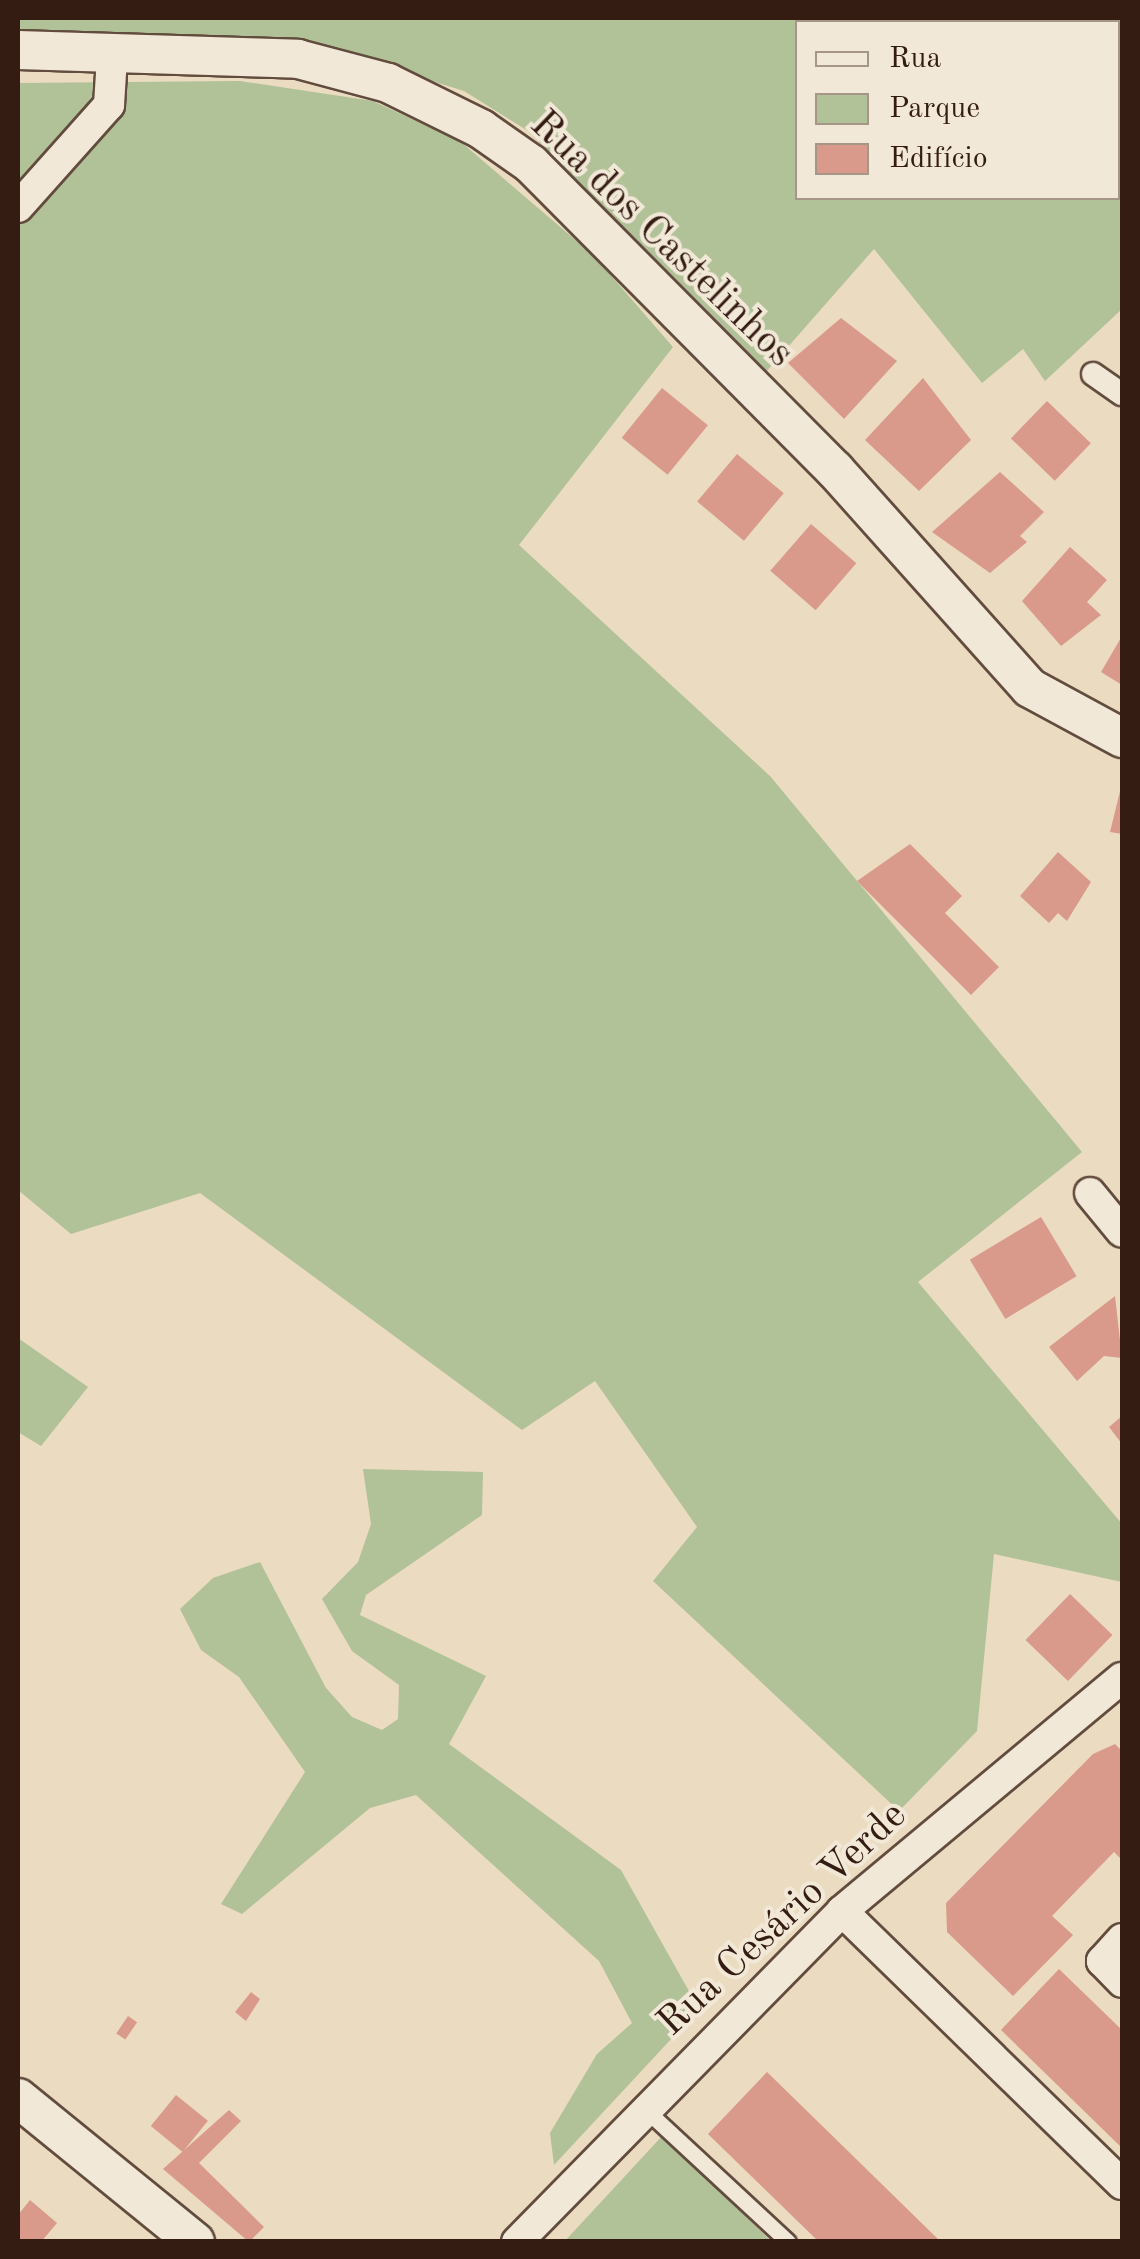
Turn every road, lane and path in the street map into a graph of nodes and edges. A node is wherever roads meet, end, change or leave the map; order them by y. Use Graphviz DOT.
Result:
graph roads {
  1 [pos="18,50"];
  2 [pos="112,57"];
  3 [pos="18,206"];
  4 [pos="1093,374"];
  5 [pos="1122,394"];
  6 [pos="1122,738"];
  7 [pos="1090,1193"];
  8 [pos="1122,1232"];
  9 [pos="1121,1682"];
  10 [pos="842,1911"];
  11 [pos="1122,1939"];
  12 [pos="1122,1982"];
  13 [pos="18,2098"];
  14 [pos="642,2106"];
  15 [pos="1122,2184"];
  16 [pos="195,2242"];
  17 [pos="517,2242"];
  18 [pos="788,2242"];
  1 -- 2 [label="street, Rua dos Castelinhos"];
  2 -- 3 [label="street"];
  2 -- 6 [label="street, Rua dos Castelinhos"];
  4 -- 5 [label="street"];
  7 -- 8 [label="street"];
  9 -- 10 [label="street, Rua Cesário Verde"];
  10 -- 14 [label="street, Rua Cesário Verde"];
  10 -- 15 [label="street"];
  11 -- 12 [label="street"];
  13 -- 16 [label="street"];
  14 -- 17 [label="street, Rua Cesário Verde"];
  14 -- 18 [label="lane"];
}
